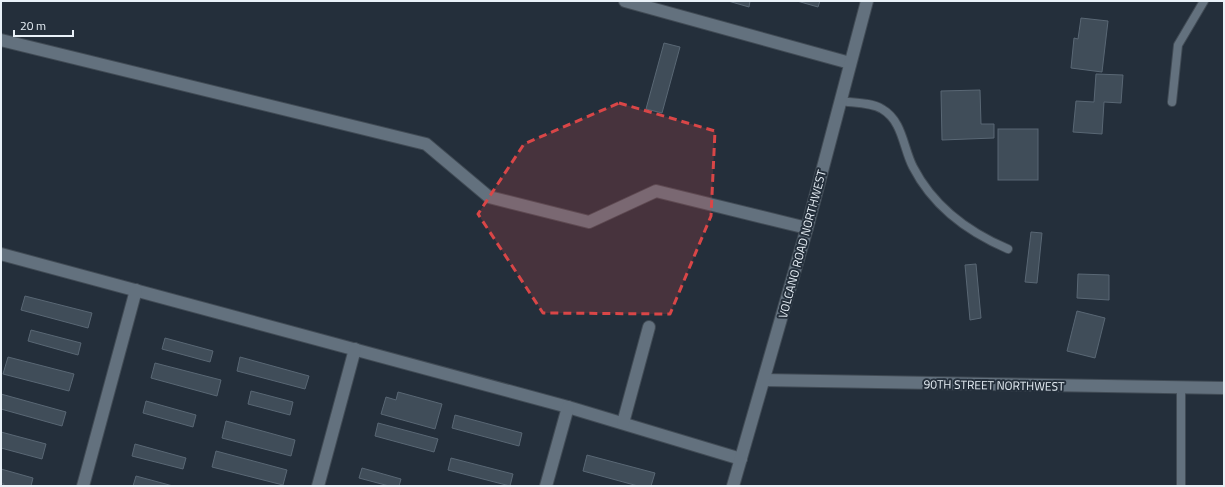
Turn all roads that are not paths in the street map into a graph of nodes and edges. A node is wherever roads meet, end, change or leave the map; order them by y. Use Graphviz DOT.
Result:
graph roads {
  1 [pos="625,1"];
  2 [pos="867,1"];
  3 [pos="1204,1"];
  4 [pos="1,40"];
  5 [pos="850,63"];
  6 [pos="840,101"];
  7 [pos="1172,102"];
  8 [pos="807,228"];
  9 [pos="1008,250"];
  10 [pos="1,254"];
  11 [pos="136,290"];
  12 [pos="649,327"];
  13 [pos="355,349"];
  14 [pos="764,380"];
  15 [pos="1181,387"];
  16 [pos="1224,388"];
  17 [pos="568,407"];
  18 [pos="623,423"];
  19 [pos="741,458"];
  20 [pos="82,486"];
  21 [pos="318,486"];
  22 [pos="546,486"];
  23 [pos="733,486"];
  24 [pos="1181,486"];
  1 -- 5 [label="street"];
  2 -- 5 [label="street, VOLCANO ROAD NORTHWEST"];
  3 -- 7 [label="lane"];
  4 -- 8 [label="street"];
  5 -- 6 [label="street, VOLCANO ROAD NORTHWEST"];
  6 -- 8 [label="street, VOLCANO ROAD NORTHWEST"];
  6 -- 9 [label="lane"];
  8 -- 14 [label="street, VOLCANO ROAD NORTHWEST"];
  10 -- 11 [label="street"];
  11 -- 13 [label="street"];
  11 -- 20 [label="street"];
  12 -- 18 [label="street"];
  13 -- 17 [label="street"];
  13 -- 21 [label="street"];
  14 -- 15 [label="street, 90TH STREET NORTHWEST"];
  14 -- 19 [label="street, VOLCANO ROAD NORTHWEST"];
  15 -- 16 [label="street, 90TH STREET NORTHWEST"];
  15 -- 24 [label="lane"];
  17 -- 18 [label="street"];
  17 -- 22 [label="street"];
  18 -- 19 [label="street"];
  19 -- 23 [label="street, VOLCANO ROAD NORTHWEST"];
}
